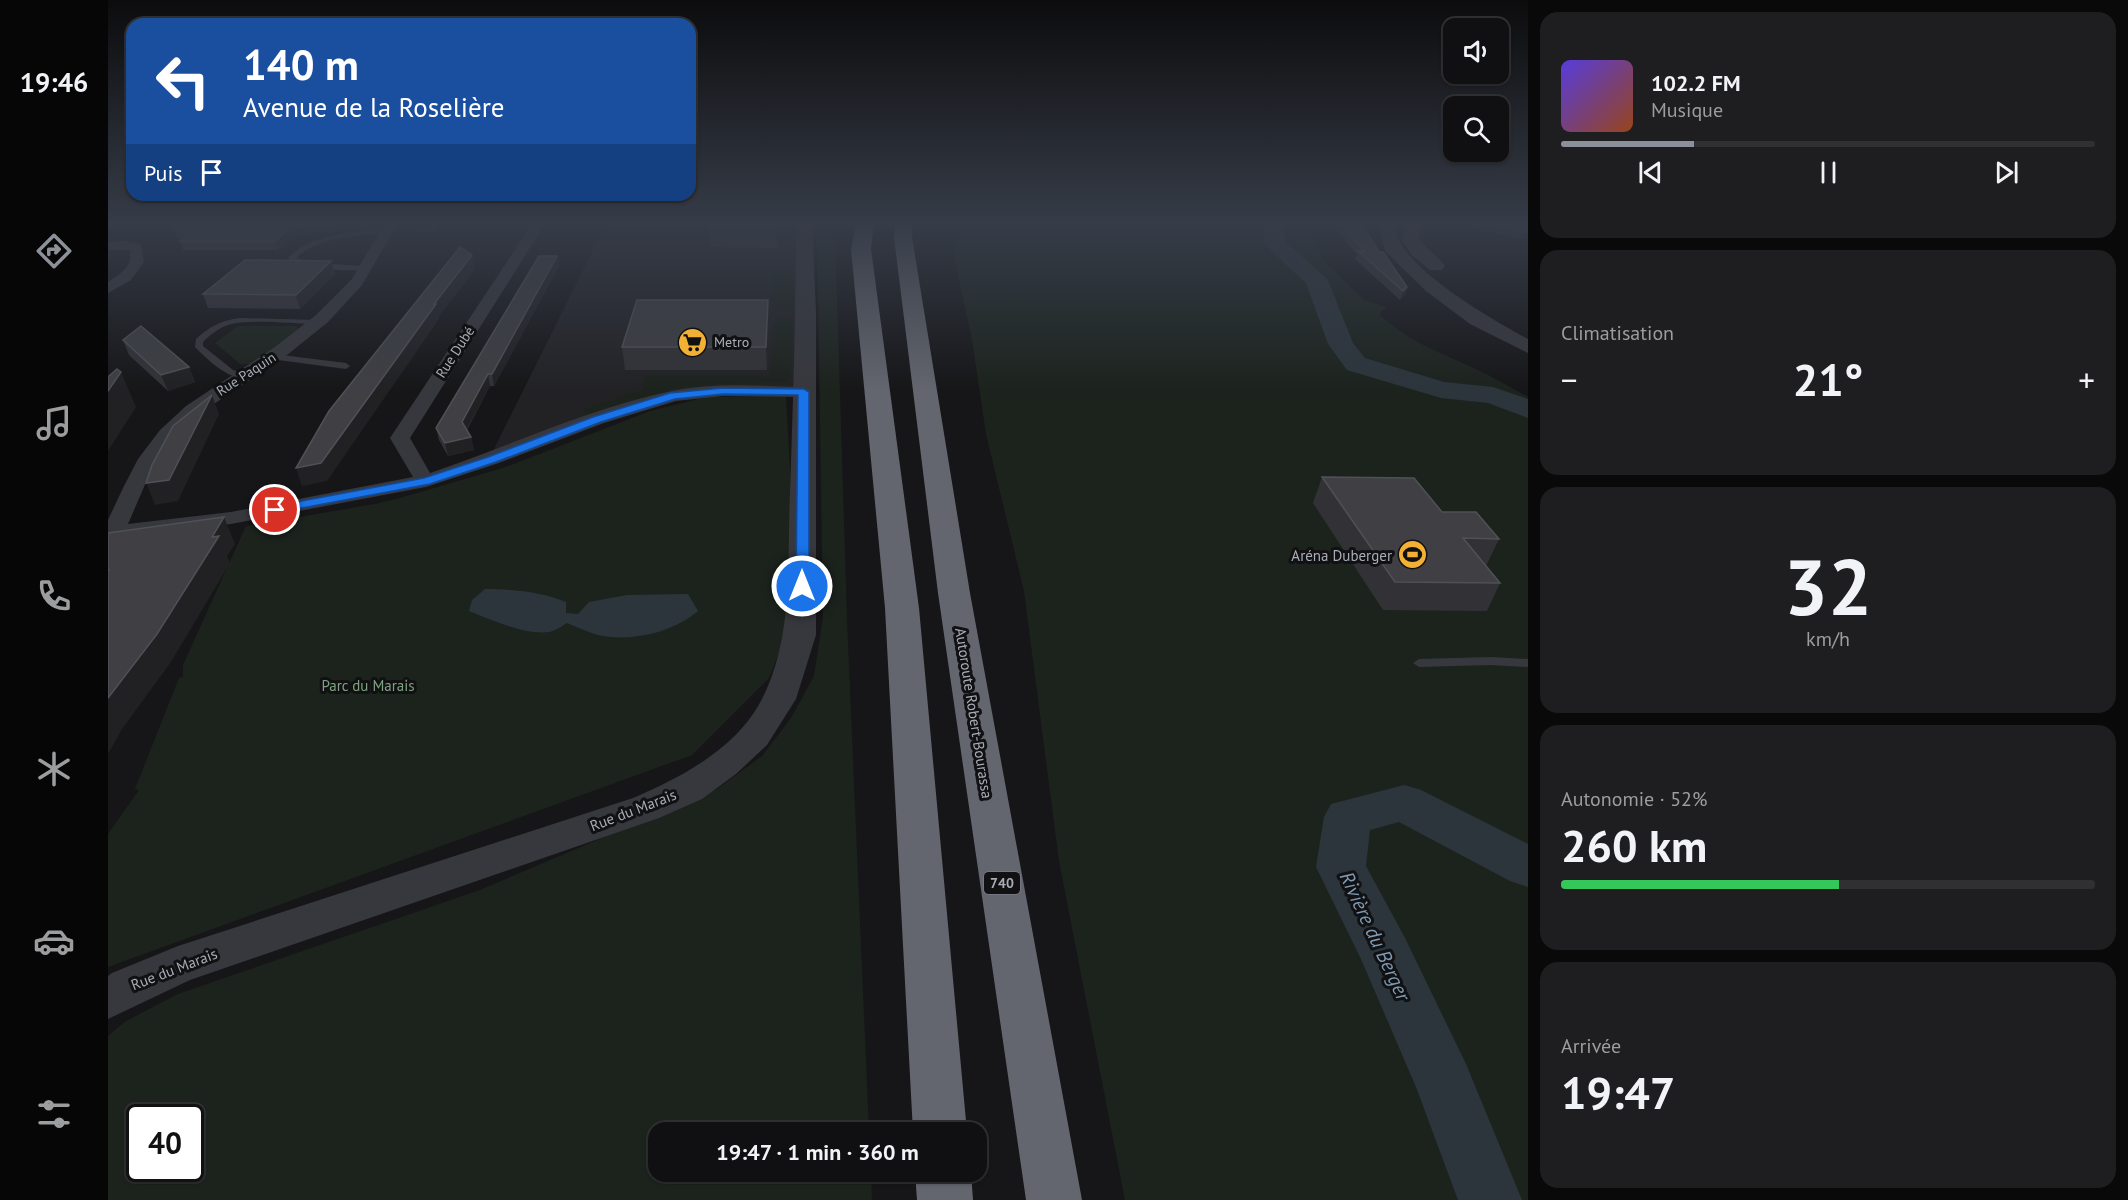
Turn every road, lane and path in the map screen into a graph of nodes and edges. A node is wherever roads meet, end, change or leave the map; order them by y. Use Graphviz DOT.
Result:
graph roads {
  1 [pos="359,280"];
  2 [pos="503,280"];
  3 [pos="805,280"];
  4 [pos="865,280"];
  5 [pos="909,280"];
  6 [pos="924,280"];
  7 [pos="1426,280"];
  8 [pos="1452,280"];
  9 [pos="318,322"];
  10 [pos="1528,333"];
  11 [pos="917,339"];
  12 [pos="1528,347"];
  13 [pos="274,357"];
  14 [pos="346,366"];
  15 [pos="243,376"];
  16 [pos="804,392"];
  17 [pos="426,481"];
  18 [pos="110,534"];
  19 [pos="1419,663"];
  20 [pos="1528,663"];
  21 [pos="108,999"];
  22 [pos="939,1122"];
  23 [pos="944,1182"];
  24 [pos="945,1200"];
  25 [pos="1054,1200"];
  1 -- 9 [label="street, Rue Paquin"];
  2 -- 17 [label="street, Rue Dubé"];
  3 -- 16 [label="street, Rue du Marais"];
  4 -- 22 [label="highway"];
  5 -- 11 [label="highway, Autoroute Robert-Bourassa / 740"];
  6 -- 11 [label="highway"];
  7 -- 12 [label="street"];
  8 -- 10 [label="street"];
  9 -- 13 [label="street, Rue Paquin"];
  9 -- 15 [label="lane"];
  11 -- 25 [label="highway, Autoroute Robert-Bourassa / 740"];
  13 -- 14 [label="lane"];
  13 -- 15 [label="street, Rue Paquin"];
  15 -- 18 [label="street, Rue Paquin"];
  16 -- 17 [label="street"];
  16 -- 21 [label="street, Rue du Marais"];
  17 -- 18 [label="street"];
  19 -- 20 [label="lane"];
  23 -- 24 [label="highway"];
}
